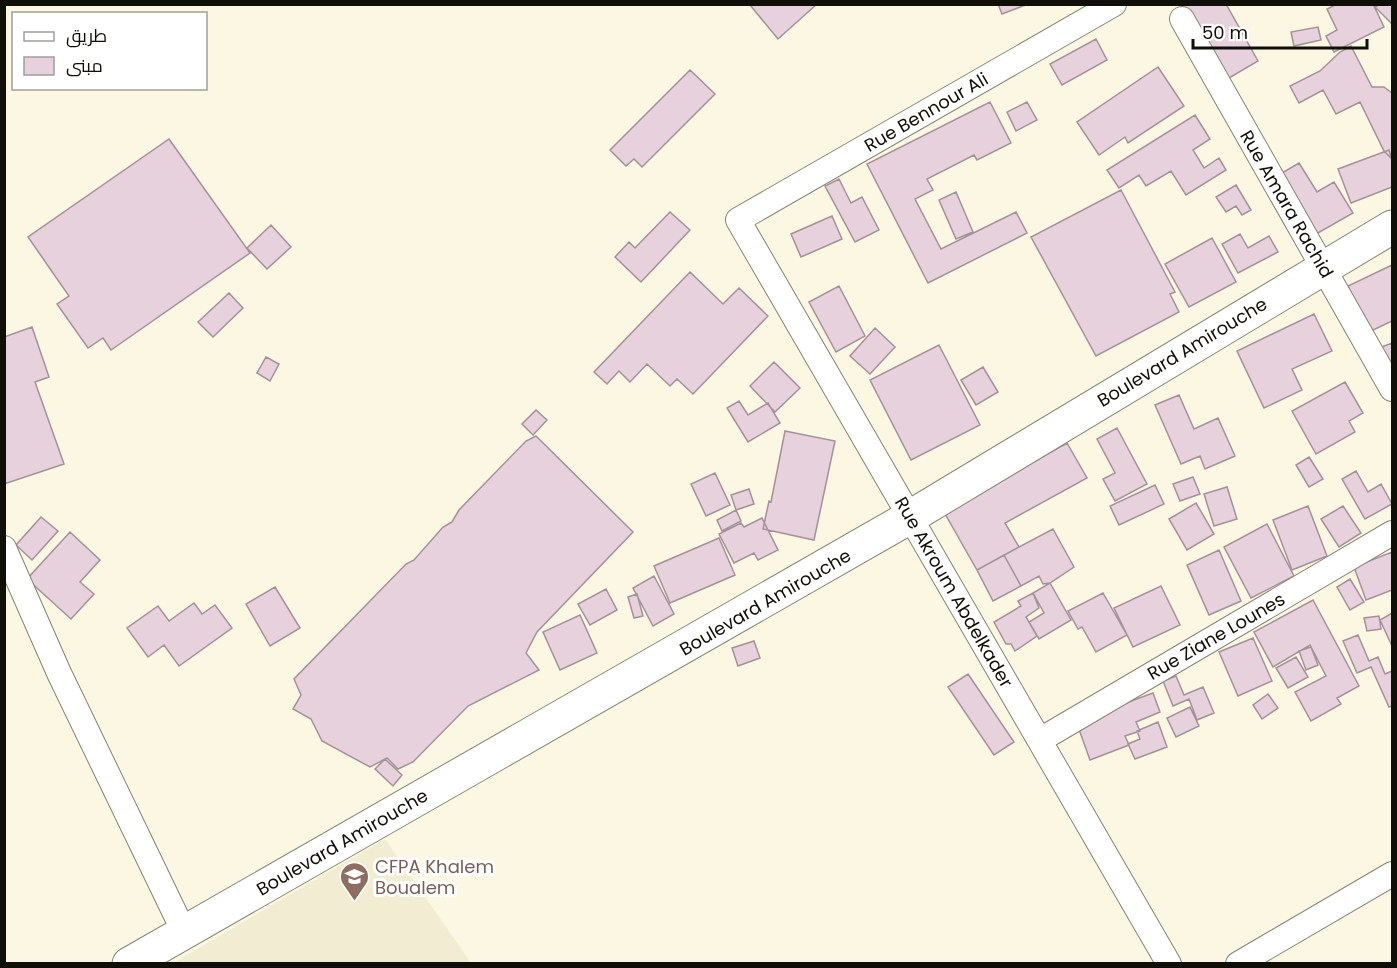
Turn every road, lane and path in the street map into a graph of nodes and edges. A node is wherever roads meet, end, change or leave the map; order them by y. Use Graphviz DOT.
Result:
graph roads {
  1 [pos="1114,4"];
  2 [pos="1182,19"];
  3 [pos="738,220"];
  4 [pos="1392,227"];
  5 [pos="1322,267"];
  6 [pos="1392,389"];
  7 [pos="910,517"];
  8 [pos="1392,533"];
  9 [pos="4,548"];
  10 [pos="1040,740"];
  11 [pos="1392,874"];
  12 [pos="184,932"];
  13 [pos="129,963"];
  14 [pos="1169,963"];
  15 [pos="1238,963"];
  1 -- 3 [label="street, Rue Bennour Ali"];
  2 -- 5 [label="street, Rue Amara Rachid"];
  3 -- 7 [label="street, Rue Akroum Abdelkader"];
  4 -- 5 [label="main road, Boulevard Amirouche"];
  5 -- 6 [label="street, Rue Amara Rachid"];
  5 -- 7 [label="main road, Boulevard Amirouche"];
  7 -- 10 [label="street, Rue Akroum Abdelkader"];
  7 -- 12 [label="main road, Boulevard Amirouche"];
  8 -- 10 [label="street, Rue Ziane Lounes"];
  9 -- 12 [label="street"];
  10 -- 14 [label="street, Rue Akroum Abdelkader"];
  11 -- 15 [label="street"];
  12 -- 13 [label="main road, Boulevard Amirouche"];
}
